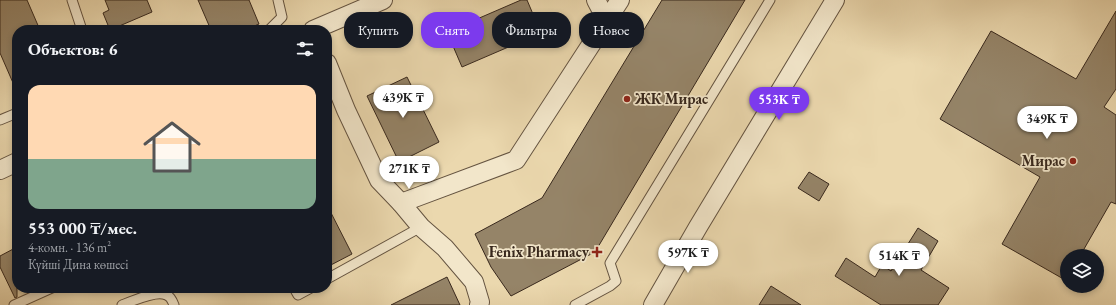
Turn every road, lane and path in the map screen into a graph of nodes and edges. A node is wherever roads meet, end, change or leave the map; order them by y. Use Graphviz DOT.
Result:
graph roads {
  1 [pos="72,0"];
  2 [pos="278,0"];
  3 [pos="383,0"];
  4 [pos="596,0"];
  5 [pos="620,0"];
  6 [pos="770,0"];
  7 [pos="835,0"];
  8 [pos="602,12"];
  9 [pos="613,12"];
  10 [pos="80,25"];
  11 [pos="274,25"];
  12 [pos="325,25"];
  13 [pos="589,48"];
  14 [pos="332,75"];
  15 [pos="12,115"];
  16 [pos="0,120"];
  17 [pos="12,164"];
  18 [pos="0,170"];
  19 [pos="401,203"];
  20 [pos="421,228"];
  21 [pos="332,276"];
  22 [pos="41,293"];
  23 [pos="14,305"];
  24 [pos="122,305"];
  25 [pos="174,305"];
  26 [pos="479,305"];
  27 [pos="575,305"];
  28 [pos="653,305"];
  1 -- 10 [label="lane"];
  2 -- 11 [label="lane"];
  3 -- 12 [label="street"];
  4 -- 8 [label="street"];
  5 -- 9 [label="street"];
  6 -- 27 [label="lane"];
  7 -- 28 [label="street"];
  13 -- 19 [label="street"];
  14 -- 19 [label="street"];
  15 -- 16 [label="lane"];
  17 -- 18 [label="street"];
  19 -- 20 [label="street"];
  20 -- 21 [label="lane"];
  20 -- 26 [label="street"];
  22 -- 23 [label="lane"];
  24 -- 25 [label="lane"];
}
